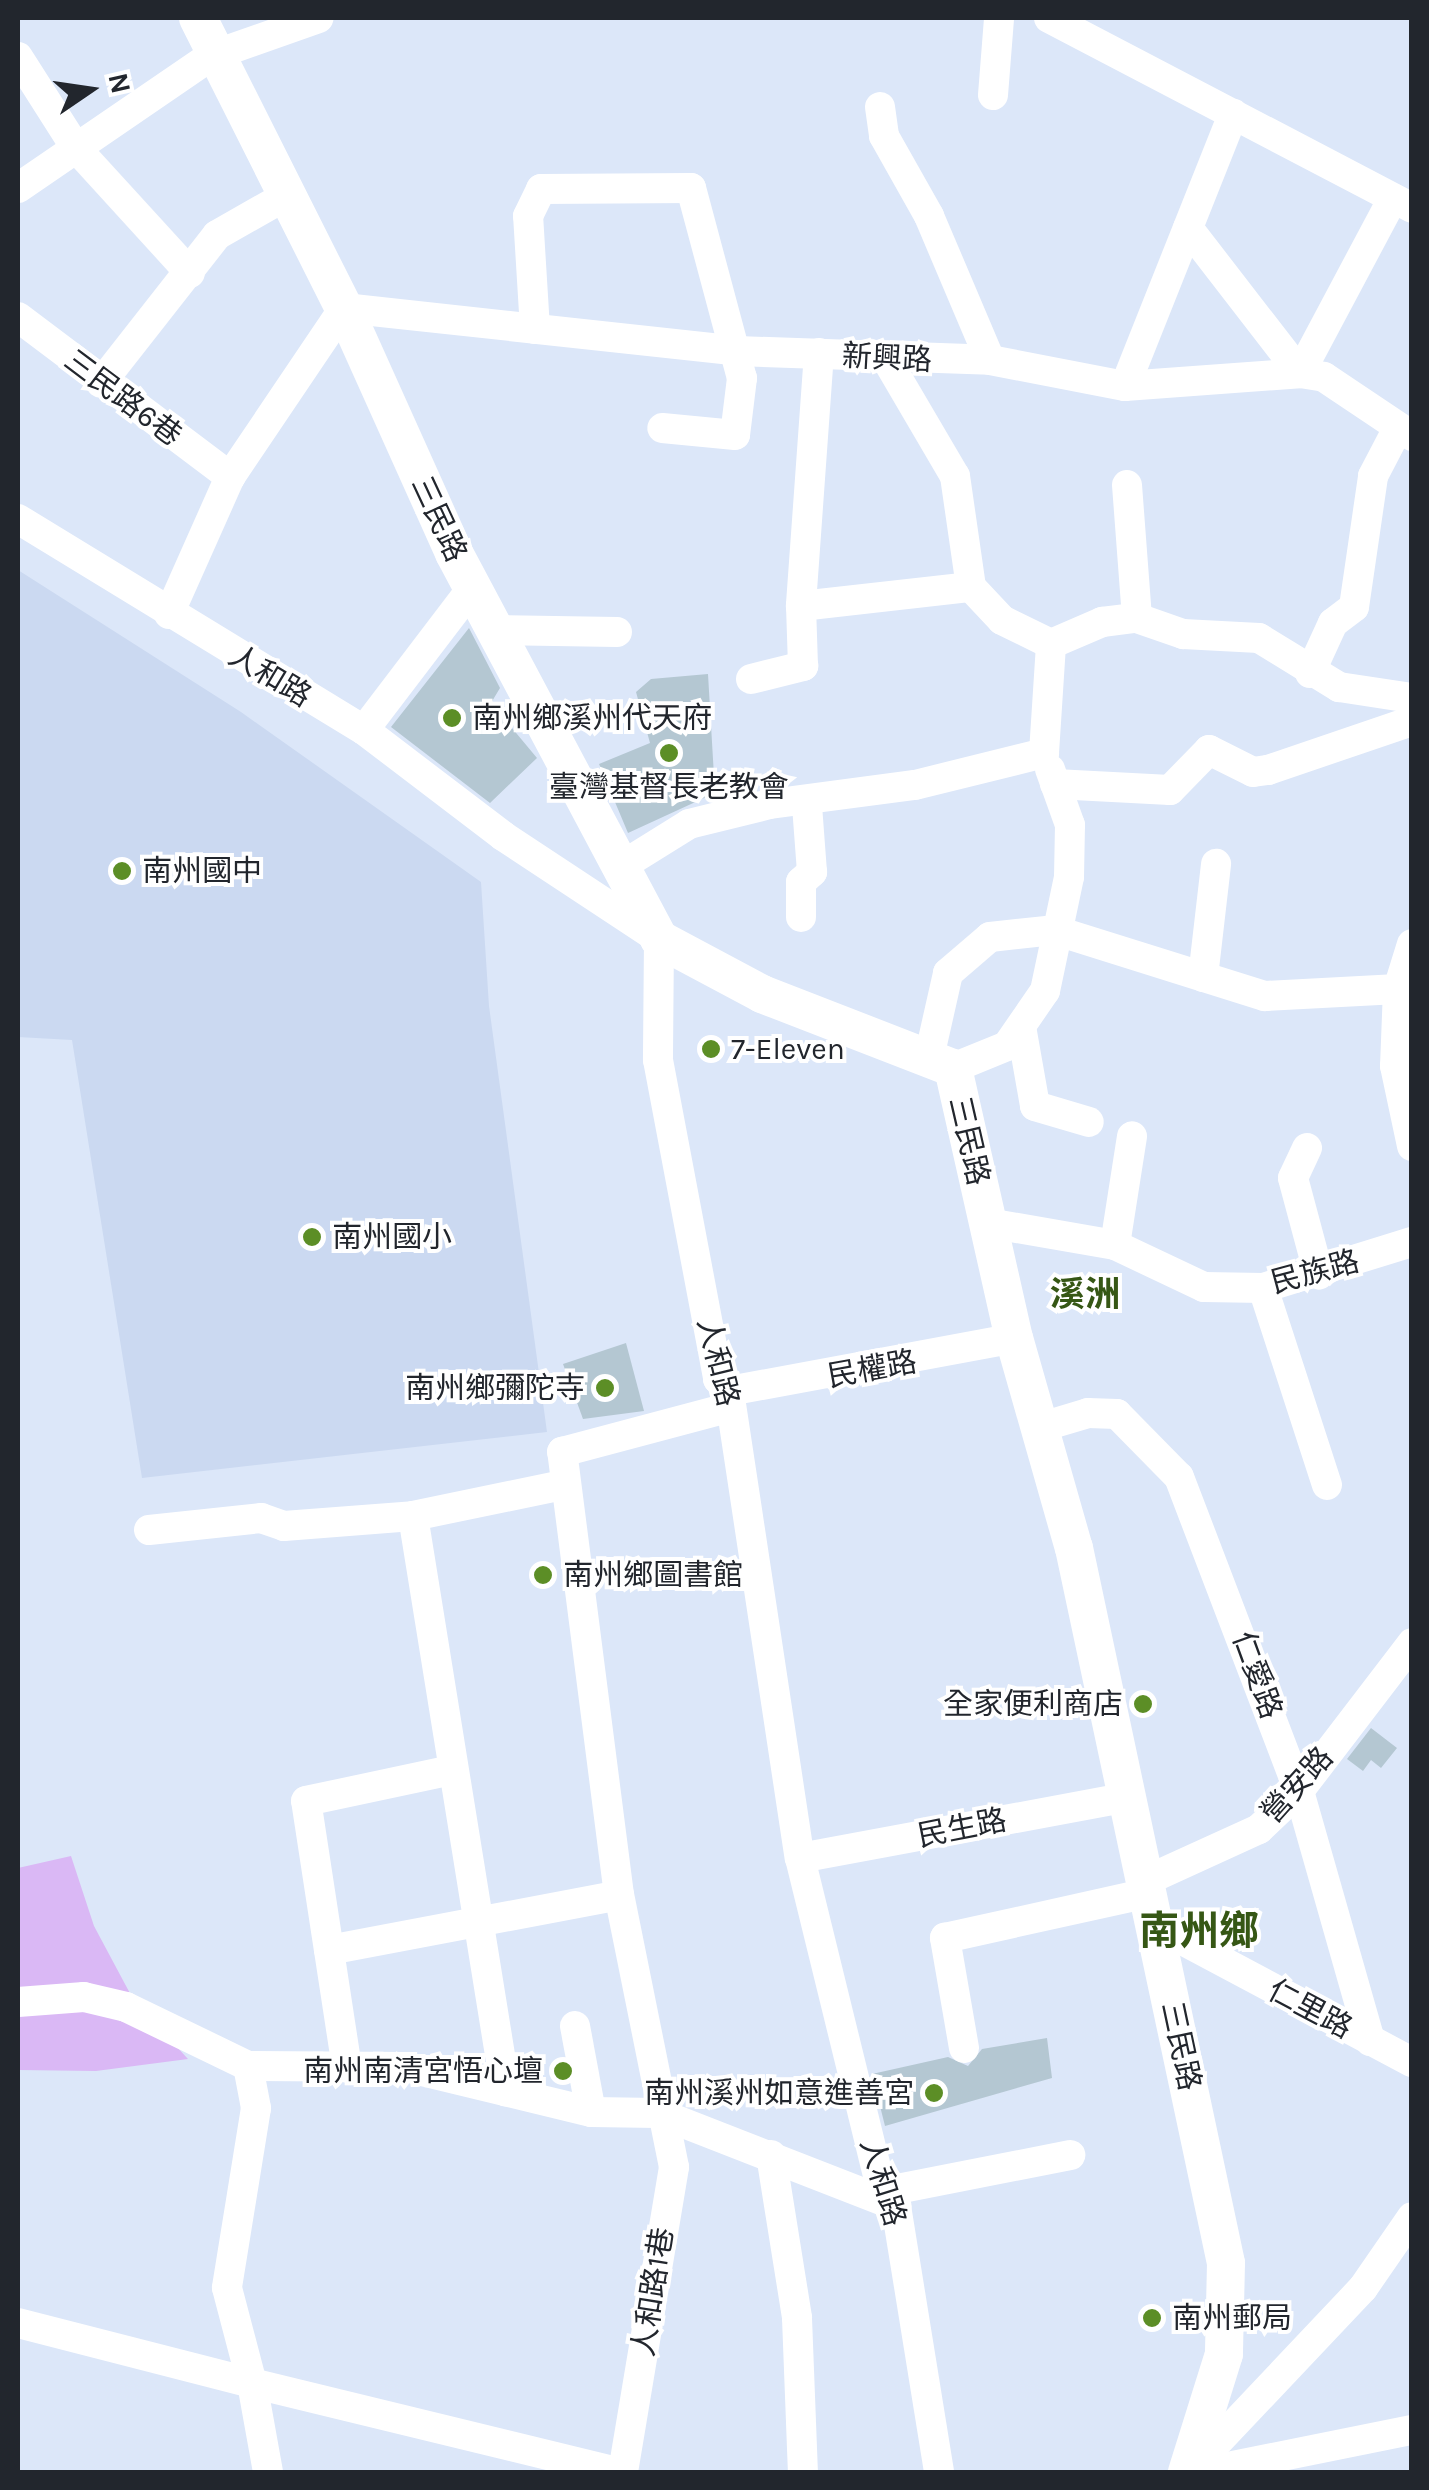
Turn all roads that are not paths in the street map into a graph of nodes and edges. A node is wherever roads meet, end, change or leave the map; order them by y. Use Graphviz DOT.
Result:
graph roads {
  1 [pos="198,18"];
  2 [pos="320,18"];
  3 [pos="999,18"];
  4 [pos="1048,18"];
  5 [pos="211,56"];
  6 [pos="18,58"];
  7 [pos="992,96"];
  8 [pos="880,107"];
  9 [pos="1233,114"];
  10 [pos="76,148"];
  11 [pos="18,188"];
  12 [pos="284,197"];
  13 [pos="1402,203"];
  14 [pos="1188,228"];
  15 [pos="190,273"];
  16 [pos="344,308"];
  17 [pos="18,317"];
  18 [pos="535,329"];
  19 [pos="736,351"];
  20 [pos="819,354"];
  21 [pos="990,360"];
  22 [pos="888,362"];
  23 [pos="1300,373"];
  24 [pos="101,383"];
  25 [pos="1125,386"];
  26 [pos="662,428"];
  27 [pos="1405,432"];
  28 [pos="230,477"];
  29 [pos="1127,485"];
  30 [pos="18,519"];
  31 [pos="971,587"];
  32 [pos="472,588"];
  33 [pos="801,606"];
  34 [pos="169,614"];
  35 [pos="1137,618"];
  36 [pos="494,630"];
  37 [pos="617,632"];
  38 [pos="1050,644"];
  39 [pos="1310,673"];
  40 [pos="751,679"];
  41 [pos="1412,698"];
  42 [pos="1412,721"];
  43 [pos="364,730"];
  44 [pos="1044,753"];
  45 [pos="1056,784"];
  46 [pos="807,805"];
  47 [pos="1216,864"];
  48 [pos="620,867"];
  49 [pos="801,918"];
  50 [pos="1054,930"];
  51 [pos="659,939"];
  52 [pos="1412,944"];
  53 [pos="1202,978"];
  54 [pos="1398,989"];
  55 [pos="1022,1032"];
  56 [pos="940,1065"];
  57 [pos="1088,1122"];
  58 [pos="1132,1136"];
  59 [pos="1412,1146"];
  60 [pos="1308,1148"];
  61 [pos="988,1223"];
  62 [pos="1412,1242"];
  63 [pos="1115,1245"];
  64 [pos="1319,1275"];
  65 [pos="1262,1288"];
  66 [pos="1014,1338"];
  67 [pos="730,1399"];
  68 [pos="1038,1428"];
  69 [pos="1327,1484"];
  70 [pos="562,1485"];
  71 [pos="413,1516"];
  72 [pos="149,1530"];
  73 [pos="1412,1643"];
  74 [pos="452,1770"];
  75 [pos="1299,1790"];
  76 [pos="1125,1798"];
  77 [pos="800,1858"];
  78 [pos="619,1896"];
  79 [pos="1150,1900"];
  80 [pos="480,1916"];
  81 [pos="329,1950"];
  82 [pos="18,2002"];
  83 [pos="576,2026"];
  84 [pos="1370,2041"];
  85 [pos="964,2048"];
  86 [pos="1412,2062"];
  87 [pos="248,2066"];
  88 [pos="347,2068"];
  89 [pos="506,2092"];
  90 [pos="591,2112"];
  91 [pos="658,2114"];
  92 [pos="771,2155"];
  93 [pos="1070,2155"];
  94 [pos="889,2199"];
  95 [pos="1412,2217"];
  96 [pos="18,2323"];
  97 [pos="252,2383"];
  98 [pos="1412,2430"];
  99 [pos="268,2472"];
  100 [pos="621,2472"];
  101 [pos="804,2472"];
  102 [pos="939,2472"];
  103 [pos="1188,2472"];
  104 [pos="1203,2472"];
  1 -- 5 [label="main road, 三民路"];
  2 -- 5 [label="street"];
  3 -- 7 [label="street"];
  4 -- 9 [label="street"];
  5 -- 10 [label="street"];
  5 -- 12 [label="main road, 三民路"];
  6 -- 10 [label="street"];
  8 -- 21 [label="street"];
  9 -- 13 [label="street"];
  9 -- 14 [label="street"];
  10 -- 11 [label="street"];
  10 -- 15 [label="street"];
  12 -- 15 [label="street"];
  12 -- 16 [label="main road, 三民路"];
  13 -- 23 [label="street"];
  14 -- 23 [label="street"];
  14 -- 25 [label="street"];
  15 -- 24 [label="street"];
  16 -- 18 [label="street, 新興路"];
  16 -- 28 [label="street"];
  16 -- 32 [label="main road, 三民路"];
  17 -- 24 [label="street, 三民路6巷"];
  18 -- 19 [label="street, 新興路"];
  18 -- 19 [label="street"];
  19 -- 20 [label="street, 新興路"];
  19 -- 26 [label="street"];
  20 -- 22 [label="street, 新興路"];
  20 -- 33 [label="street"];
  21 -- 22 [label="street, 新興路"];
  21 -- 25 [label="street, 新興路"];
  22 -- 31 [label="street"];
  23 -- 25 [label="street, 新興路"];
  23 -- 27 [label="street, 新興路"];
  24 -- 28 [label="street, 三民路6巷"];
  27 -- 39 [label="street"];
  28 -- 34 [label="street"];
  29 -- 35 [label="street"];
  30 -- 34 [label="street, 人和路"];
  31 -- 33 [label="street"];
  31 -- 38 [label="street"];
  32 -- 36 [label="main road, 三民路"];
  32 -- 43 [label="street"];
  33 -- 40 [label="street"];
  34 -- 43 [label="street, 人和路"];
  35 -- 38 [label="street"];
  35 -- 39 [label="street"];
  36 -- 37 [label="street"];
  36 -- 48 [label="main road, 三民路"];
  38 -- 44 [label="street"];
  39 -- 41 [label="street"];
  42 -- 45 [label="street"];
  43 -- 51 [label="street, 人和路"];
  44 -- 45 [label="street"];
  44 -- 46 [label="street"];
  45 -- 50 [label="street"];
  46 -- 48 [label="street"];
  46 -- 49 [label="street"];
  47 -- 53 [label="street"];
  48 -- 51 [label="main road, 三民路"];
  50 -- 53 [label="street"];
  50 -- 55 [label="street"];
  50 -- 56 [label="street"];
  51 -- 56 [label="main road, 三民路"];
  51 -- 67 [label="street, 人和路"];
  52 -- 54 [label="street"];
  53 -- 54 [label="street"];
  54 -- 59 [label="street"];
  55 -- 56 [label="street"];
  55 -- 57 [label="street"];
  56 -- 61 [label="main road, 三民路"];
  58 -- 63 [label="street"];
  60 -- 64 [label="street"];
  61 -- 63 [label="street, 民族路"];
  61 -- 66 [label="main road, 三民路"];
  62 -- 64 [label="street, 民族路"];
  63 -- 65 [label="street, 民族路"];
  64 -- 65 [label="street, 民族路"];
  65 -- 69 [label="street"];
  66 -- 67 [label="street, 民權路"];
  66 -- 68 [label="main road, 三民路"];
  67 -- 70 [label="street, 民權路"];
  67 -- 77 [label="street, 人和路"];
  68 -- 75 [label="street, 仁愛路"];
  68 -- 76 [label="main road, 三民路"];
  70 -- 71 [label="street"];
  70 -- 78 [label="street, 人和路1巷"];
  71 -- 72 [label="street"];
  71 -- 74 [label="street"];
  73 -- 75 [label="street, 營安路"];
  74 -- 80 [label="street"];
  74 -- 81 [label="street"];
  75 -- 79 [label="street, 營安路"];
  75 -- 84 [label="street, 仁愛路"];
  76 -- 77 [label="street, 民生路"];
  76 -- 79 [label="main road, 三民路"];
  77 -- 94 [label="street, 人和路"];
  78 -- 80 [label="street"];
  78 -- 91 [label="street, 人和路1巷"];
  79 -- 84 [label="street, 仁里路"];
  79 -- 85 [label="street, 營安路"];
  79 -- 103 [label="main road, 三民路"];
  80 -- 81 [label="street"];
  80 -- 89 [label="street"];
  81 -- 88 [label="street"];
  82 -- 87 [label="street"];
  83 -- 90 [label="street"];
  84 -- 86 [label="street, 仁里路"];
  87 -- 88 [label="street"];
  87 -- 97 [label="street"];
  88 -- 89 [label="street"];
  89 -- 90 [label="street"];
  90 -- 91 [label="street"];
  91 -- 92 [label="street"];
  91 -- 100 [label="street, 人和路1巷"];
  92 -- 94 [label="street"];
  92 -- 101 [label="street"];
  93 -- 94 [label="street"];
  94 -- 102 [label="street, 人和路"];
  95 -- 103 [label="street"];
  96 -- 97 [label="street"];
  97 -- 99 [label="street"];
  97 -- 100 [label="street"];
  98 -- 104 [label="street"];
}
